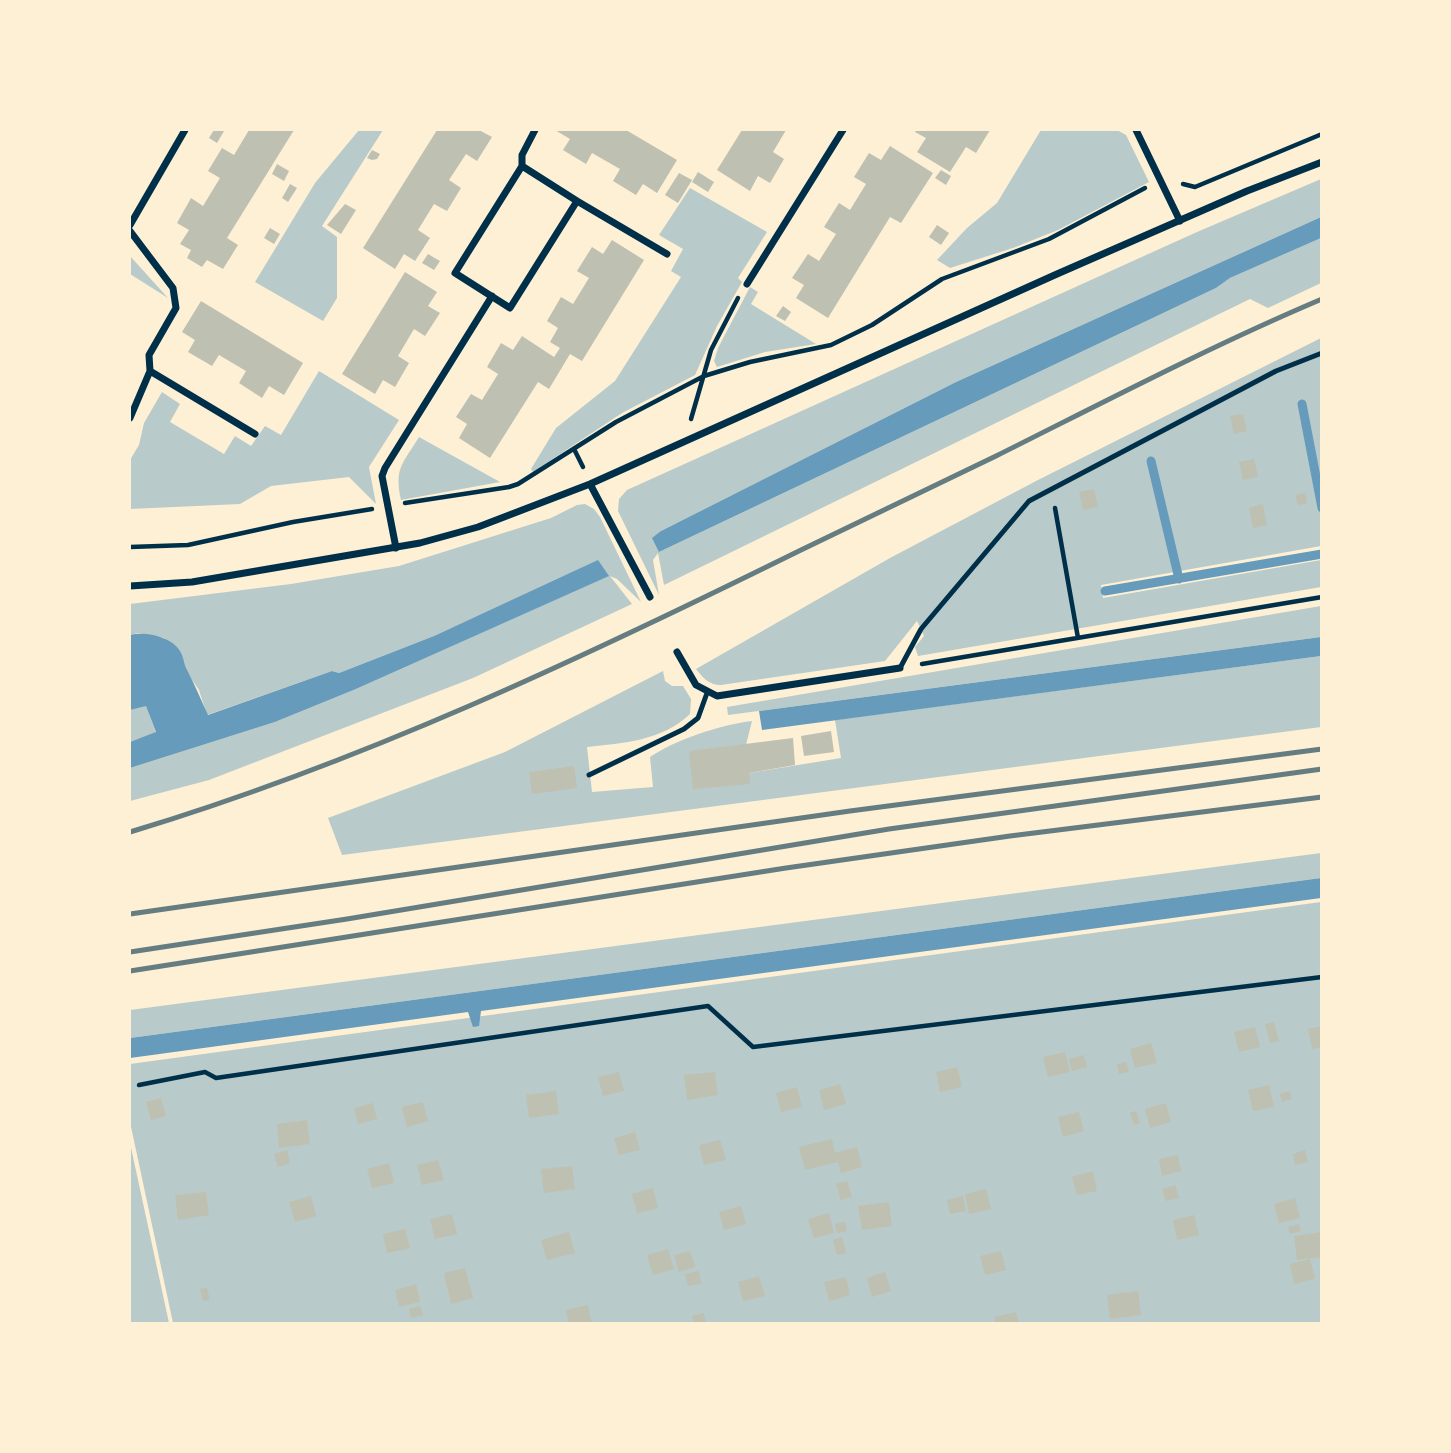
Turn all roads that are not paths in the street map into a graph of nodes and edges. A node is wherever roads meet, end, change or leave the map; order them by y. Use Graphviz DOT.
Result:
graph roads {
  1 [pos="185,130"];
  2 [pos="535,130"];
  3 [pos="843,130"];
  4 [pos="1136,130"];
  5 [pos="1321,162"];
  6 [pos="522,166"];
  7 [pos="577,201"];
  8 [pos="1180,221"];
  9 [pos="130,222"];
  10 [pos="130,232"];
  11 [pos="667,254"];
  12 [pos="747,284"];
  13 [pos="492,296"];
  14 [pos="1321,353"];
  15 [pos="150,371"];
  16 [pos="130,418"];
  17 [pos="255,434"];
  18 [pos="590,484"];
  19 [pos="396,548"];
  20 [pos="130,586"];
  21 [pos="650,597"];
  22 [pos="677,652"];
  23 [pos="900,668"];
  24 [pos="707,693"];
  25 [pos="589,775"];
  1 -- 9 [label="street"];
  2 -- 6 [label="street"];
  3 -- 12 [label="street"];
  4 -- 8 [label="street"];
  5 -- 8 [label="street"];
  6 -- 7 [label="street"];
  6 -- 13 [label="street"];
  7 -- 11 [label="street"];
  7 -- 13 [label="street"];
  8 -- 18 [label="street"];
  10 -- 15 [label="street"];
  13 -- 19 [label="street"];
  14 -- 23 [label="lane"];
  15 -- 16 [label="street"];
  15 -- 17 [label="street"];
  18 -- 19 [label="street"];
  18 -- 21 [label="street"];
  19 -- 20 [label="street"];
  22 -- 24 [label="street"];
  23 -- 24 [label="street"];
  24 -- 25 [label="lane"];
}
